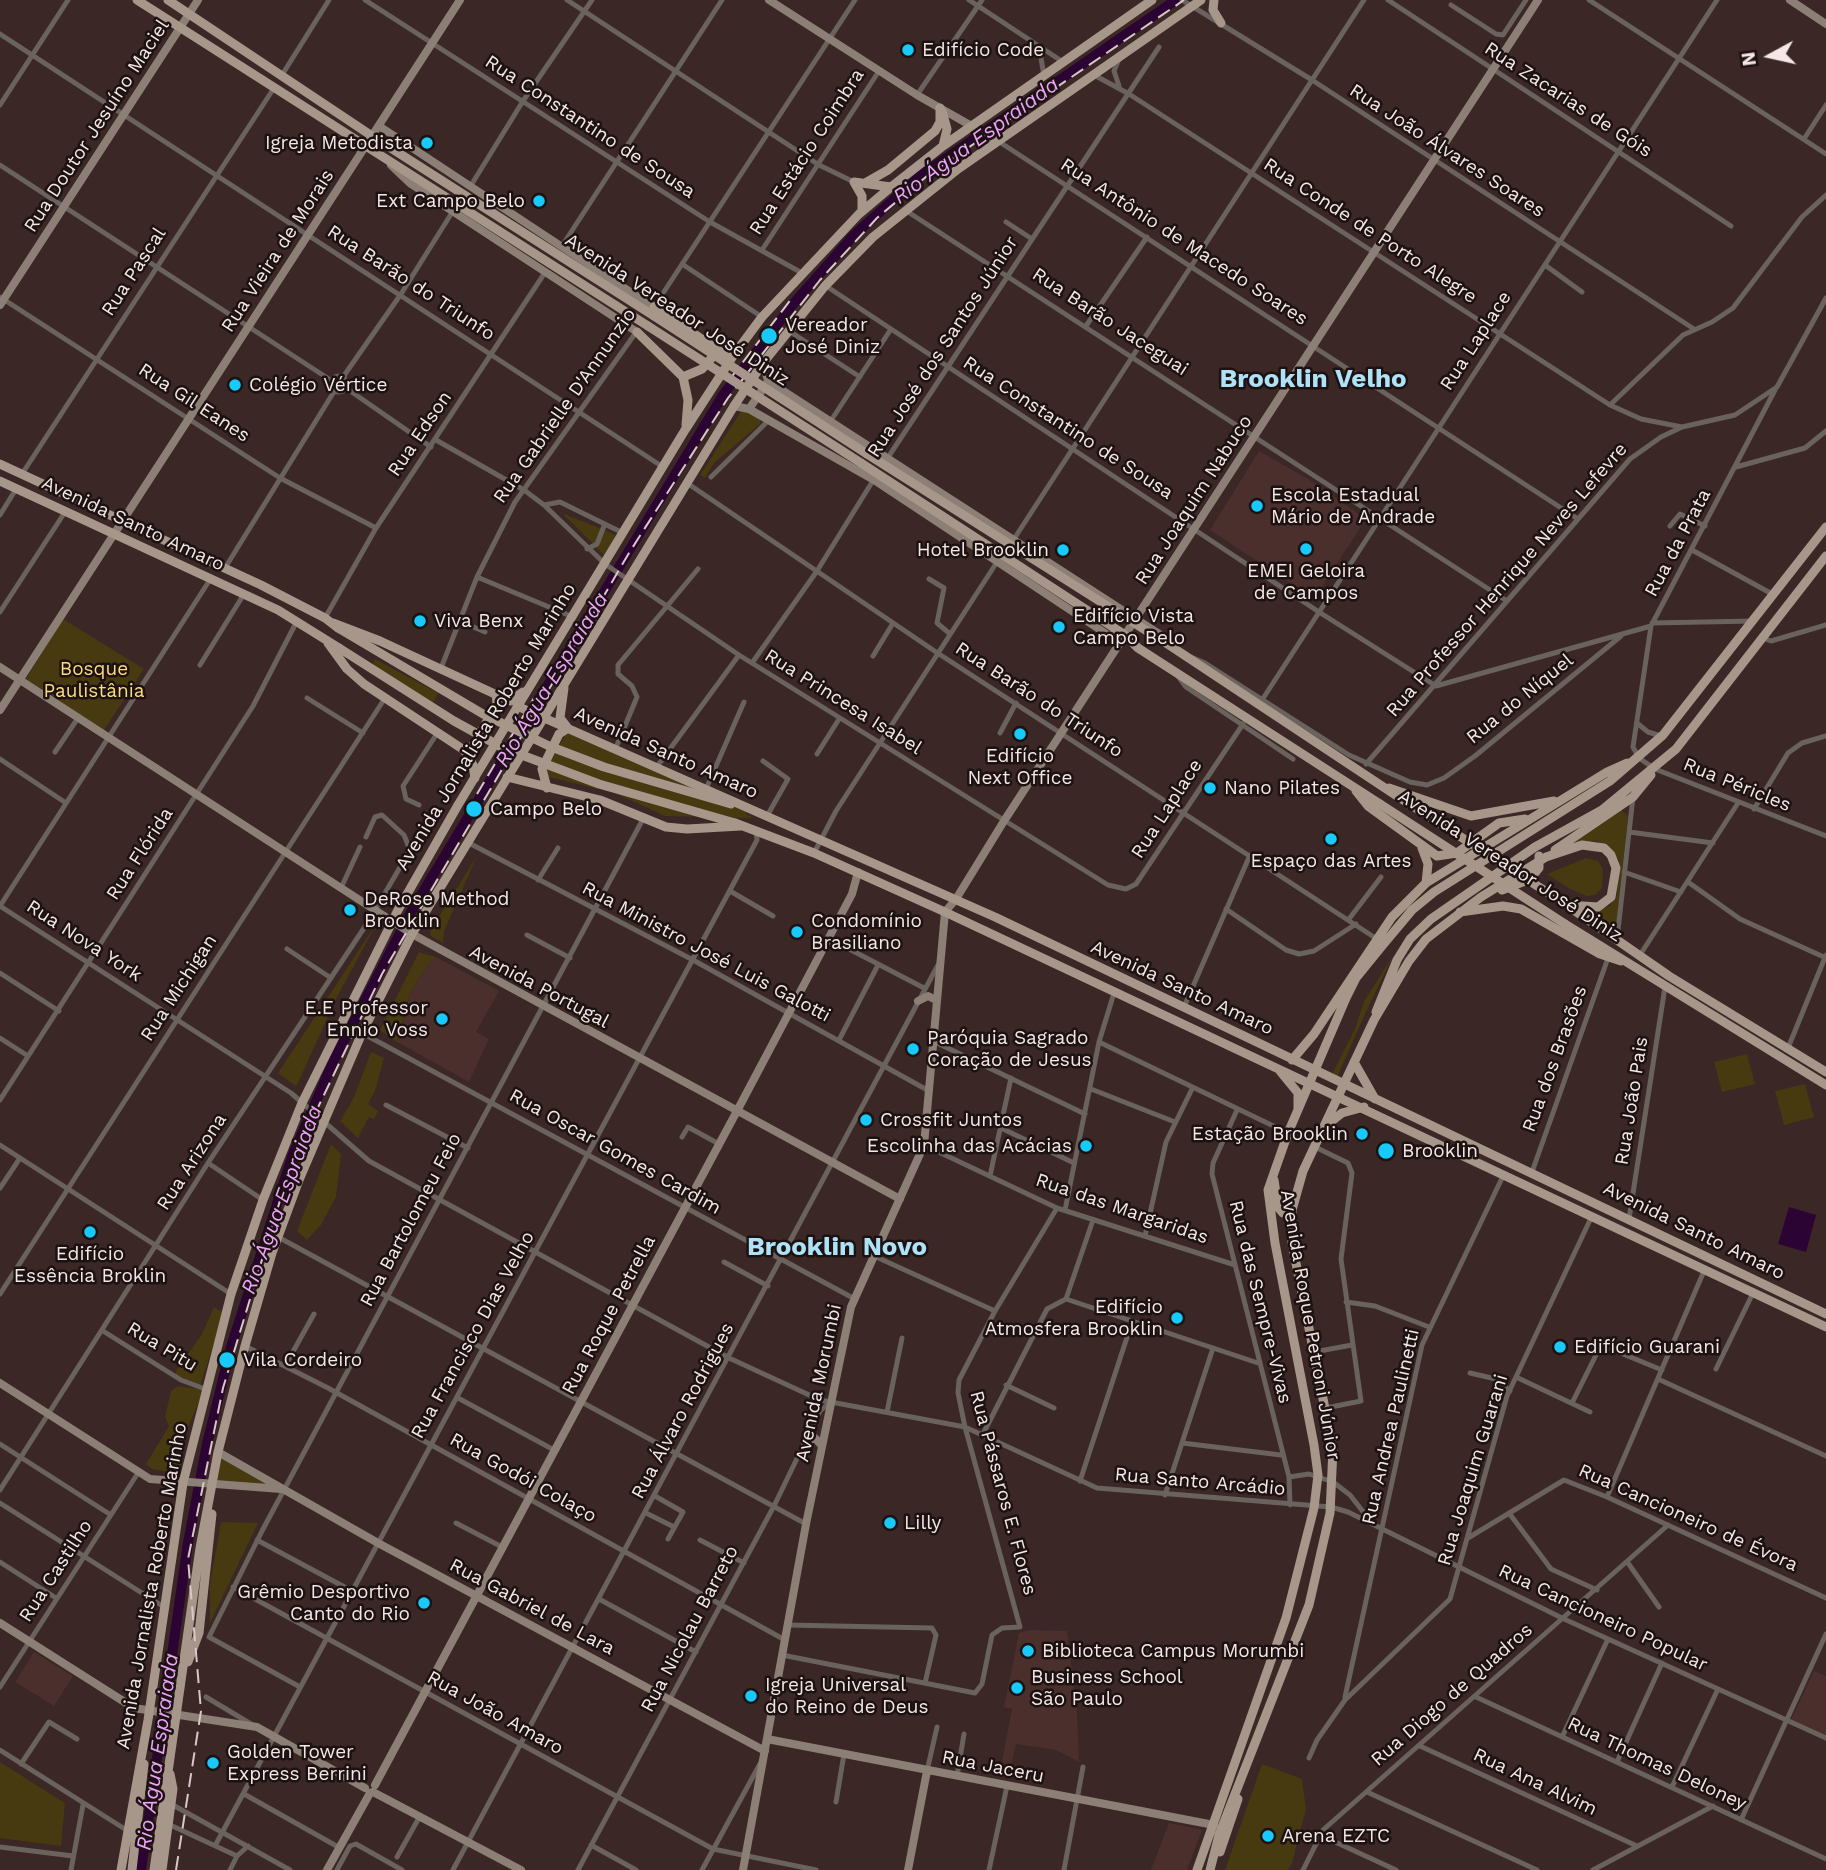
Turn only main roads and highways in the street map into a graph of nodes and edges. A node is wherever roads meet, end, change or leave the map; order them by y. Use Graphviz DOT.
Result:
graph roads {
  1 [pos="137,0"];
  2 [pos="169,0"];
  3 [pos="1152,0"];
  4 [pos="1214,0"];
  5 [pos="1195,4"];
  6 [pos="1221,23"];
  7 [pos="943,146"];
  8 [pos="867,182"];
  9 [pos="891,187"];
  10 [pos="862,211"];
  11 [pos="653,312"];
  12 [pos="637,332"];
  13 [pos="715,348"];
  14 [pos="733,356"];
  15 [pos="683,377"];
  16 [pos="685,430"];
  17 [pos="0,464"];
  18 [pos="0,481"];
  19 [pos="1826,527"];
  20 [pos="1826,556"];
  21 [pos="331,623"];
  22 [pos="325,638"];
  23 [pos="531,682"];
  24 [pos="565,683"];
  25 [pos="496,694"];
  26 [pos="522,708"];
  27 [pos="540,715"];
  28 [pos="568,728"];
  29 [pos="464,750"];
  30 [pos="1639,758"];
  31 [pos="1655,769"];
  32 [pos="507,777"];
  33 [pos="475,778"];
  34 [pos="1353,786"];
  35 [pos="1384,786"];
  36 [pos="547,788"];
  37 [pos="1563,799"];
  38 [pos="744,808"];
  39 [pos="1530,819"];
  40 [pos="739,824"];
  41 [pos="1543,824"];
  42 [pos="1502,835"];
  43 [pos="1524,836"];
  44 [pos="1555,836"];
  45 [pos="1421,847"];
  46 [pos="1535,847"];
  47 [pos="1544,858"];
  48 [pos="1426,883"];
  49 [pos="1571,908"];
  50 [pos="1459,912"];
  51 [pos="1375,941"];
  52 [pos="1634,965"];
  53 [pos="1356,978"];
  54 [pos="1346,998"];
  55 [pos="1374,1020"];
  56 [pos="1322,1023"];
  57 [pos="1292,1060"];
  58 [pos="1354,1062"];
  59 [pos="1276,1067"];
  60 [pos="1316,1071"];
  61 [pos="1826,1072"];
  62 [pos="1311,1084"];
  63 [pos="1344,1085"];
  64 [pos="1826,1085"];
  65 [pos="1339,1096"];
  66 [pos="1376,1101"];
  67 [pos="1364,1107"];
  68 [pos="1298,1114"];
  69 [pos="1324,1128"];
  70 [pos="1273,1171"];
  71 [pos="1292,1210"];
  72 [pos="1826,1314"];
  73 [pos="1826,1327"];
  74 [pos="146,1732"];
  75 [pos="1248,1763"];
  76 [pos="167,1802"];
  77 [pos="1213,1825"];
  78 [pos="1219,1835"];
  79 [pos="121,1870"];
  80 [pos="132,1870"];
  81 [pos="154,1870"];
  82 [pos="162,1870"];
  83 [pos="1197,1870"];
  84 [pos="1212,1870"];
  1 -- 34 [label="main road, Avenida Vereador José Diniz, bridge"];
  2 -- 11 [label="main road, Avenida Vereador José Diniz"];
  3 -- 7 [label="main road, Avenida Jornalista Roberto Marinho"];
  4 -- 6 [label="main road"];
  5 -- 24 [label="main road"];
  7 -- 8 [label="main road"];
  7 -- 9 [label="main road, Avenida Jornalista Roberto Marinho"];
  8 -- 9 [label="main road"];
  8 -- 10 [label="main road"];
  9 -- 10 [label="main road, Avenida Jornalista Roberto Marinho"];
  10 -- 14 [label="main road, Avenida Jornalista Roberto Marinho"];
  11 -- 13 [label="main road"];
  11 -- 35 [label="main road, Avenida Vereador José Diniz, bridge"];
  12 -- 15 [label="main road"];
  13 -- 14 [label="main road"];
  13 -- 15 [label="main road"];
  14 -- 16 [label="main road, Avenida Jornalista Roberto Marinho"];
  15 -- 16 [label="main road"];
  16 -- 23 [label="main road, Avenida Jornalista Roberto Marinho"];
  17 -- 21 [label="main road, Avenida Santo Amaro"];
  18 -- 22 [label="main road, Avenida Santo Amaro"];
  19 -- 30 [label="main road"];
  20 -- 31 [label="main road"];
  21 -- 25 [label="main road, Avenida Santo Amaro"];
  21 -- 38 [label="main road, bridge"];
  22 -- 29 [label="main road, Avenida Santo Amaro"];
  22 -- 40 [label="main road, bridge"];
  23 -- 25 [label="main road"];
  23 -- 26 [label="main road, Avenida Jornalista Roberto Marinho"];
  24 -- 27 [label="main road"];
  24 -- 28 [label="main road"];
  25 -- 29 [label="main road"];
  26 -- 27 [label="main road, Avenida Santo Amaro"];
  26 -- 33 [label="main road, Avenida Jornalista Roberto Marinho"];
  27 -- 28 [label="main road, Avenida Santo Amaro"];
  27 -- 32 [label="main road"];
  28 -- 36 [label="main road"];
  28 -- 38 [label="main road, Avenida Santo Amaro"];
  29 -- 33 [label="main road"];
  30 -- 37 [label="main road"];
  30 -- 41 [label="main road"];
  31 -- 44 [label="main road"];
  31 -- 47 [label="main road"];
  32 -- 36 [label="main road, Avenida Santo Amaro"];
  32 -- 76 [label="main road"];
  33 -- 74 [label="main road, Avenida Jornalista Roberto Marinho"];
  34 -- 45 [label="main road"];
  34 -- 52 [label="main road, Avenida Vereador José Diniz, bridge"];
  35 -- 37 [label="main road"];
  35 -- 49 [label="main road, Avenida Vereador José Diniz, bridge"];
  36 -- 40 [label="main road, Avenida Santo Amaro"];
  37 -- 39 [label="main road"];
  38 -- 57 [label="main road, Avenida Santo Amaro"];
  39 -- 41 [label="main road"];
  39 -- 42 [label="main road"];
  39 -- 45 [label="main road"];
  40 -- 59 [label="main road, Avenida Santo Amaro"];
  41 -- 43 [label="main road"];
  41 -- 44 [label="main road"];
  42 -- 43 [label="main road"];
  42 -- 48 [label="main road"];
  43 -- 46 [label="main road"];
  43 -- 53 [label="main road"];
  44 -- 46 [label="main road"];
  45 -- 48 [label="main road"];
  46 -- 47 [label="main road"];
  46 -- 55 [label="main road"];
  47 -- 49 [label="main road"];
  47 -- 50 [label="main road"];
  48 -- 51 [label="main road"];
  49 -- 61 [label="main road, Avenida Vereador José Diniz"];
  50 -- 52 [label="main road"];
  50 -- 55 [label="main road"];
  51 -- 53 [label="main road"];
  51 -- 56 [label="main road"];
  52 -- 64 [label="main road, Avenida Vereador José Diniz"];
  53 -- 54 [label="main road"];
  54 -- 56 [label="main road"];
  54 -- 60 [label="main road, Avenida Roque Petroni Júnior"];
  55 -- 58 [label="main road, Avenida Roque Petroni Júnior"];
  56 -- 57 [label="main road"];
  57 -- 60 [label="main road, Avenida Santo Amaro"];
  58 -- 63 [label="main road, Avenida Roque Petroni Júnior"];
  58 -- 66 [label="main road"];
  59 -- 62 [label="main road, Avenida Santo Amaro"];
  59 -- 68 [label="main road"];
  60 -- 62 [label="main road, Avenida Roque Petroni Júnior"];
  60 -- 63 [label="main road, Avenida Santo Amaro"];
  62 -- 65 [label="main road, Avenida Santo Amaro"];
  62 -- 68 [label="main road, Avenida Roque Petroni Júnior"];
  63 -- 65 [label="main road, Avenida Roque Petroni Júnior"];
  63 -- 66 [label="main road, Avenida Santo Amaro"];
  65 -- 67 [label="main road, Avenida Santo Amaro"];
  65 -- 69 [label="main road, Avenida Roque Petroni Júnior"];
  66 -- 72 [label="main road, Avenida Santo Amaro"];
  67 -- 69 [label="main road"];
  67 -- 73 [label="main road, Avenida Santo Amaro"];
  68 -- 70 [label="main road, Avenida Roque Petroni Júnior"];
  69 -- 71 [label="main road, Avenida Roque Petroni Júnior"];
  70 -- 71 [label="main road"];
  70 -- 77 [label="main road, Avenida Roque Petroni Júnior"];
  71 -- 75 [label="main road, Avenida Roque Petroni Júnior"];
  74 -- 79 [label="main road, Avenida Jornalista Roberto Marinho"];
  74 -- 80 [label="main road"];
  75 -- 78 [label="main road, Avenida Roque Petroni Júnior"];
  75 -- 84 [label="main road, Avenida Roque Petroni Júnior"];
  76 -- 81 [label="main road"];
  76 -- 82 [label="main road"];
  77 -- 78 [label="main road"];
  77 -- 83 [label="main road, Avenida Roque Petroni Júnior"];
  78 -- 84 [label="main road, Avenida Roque Petroni Júnior"];
}
